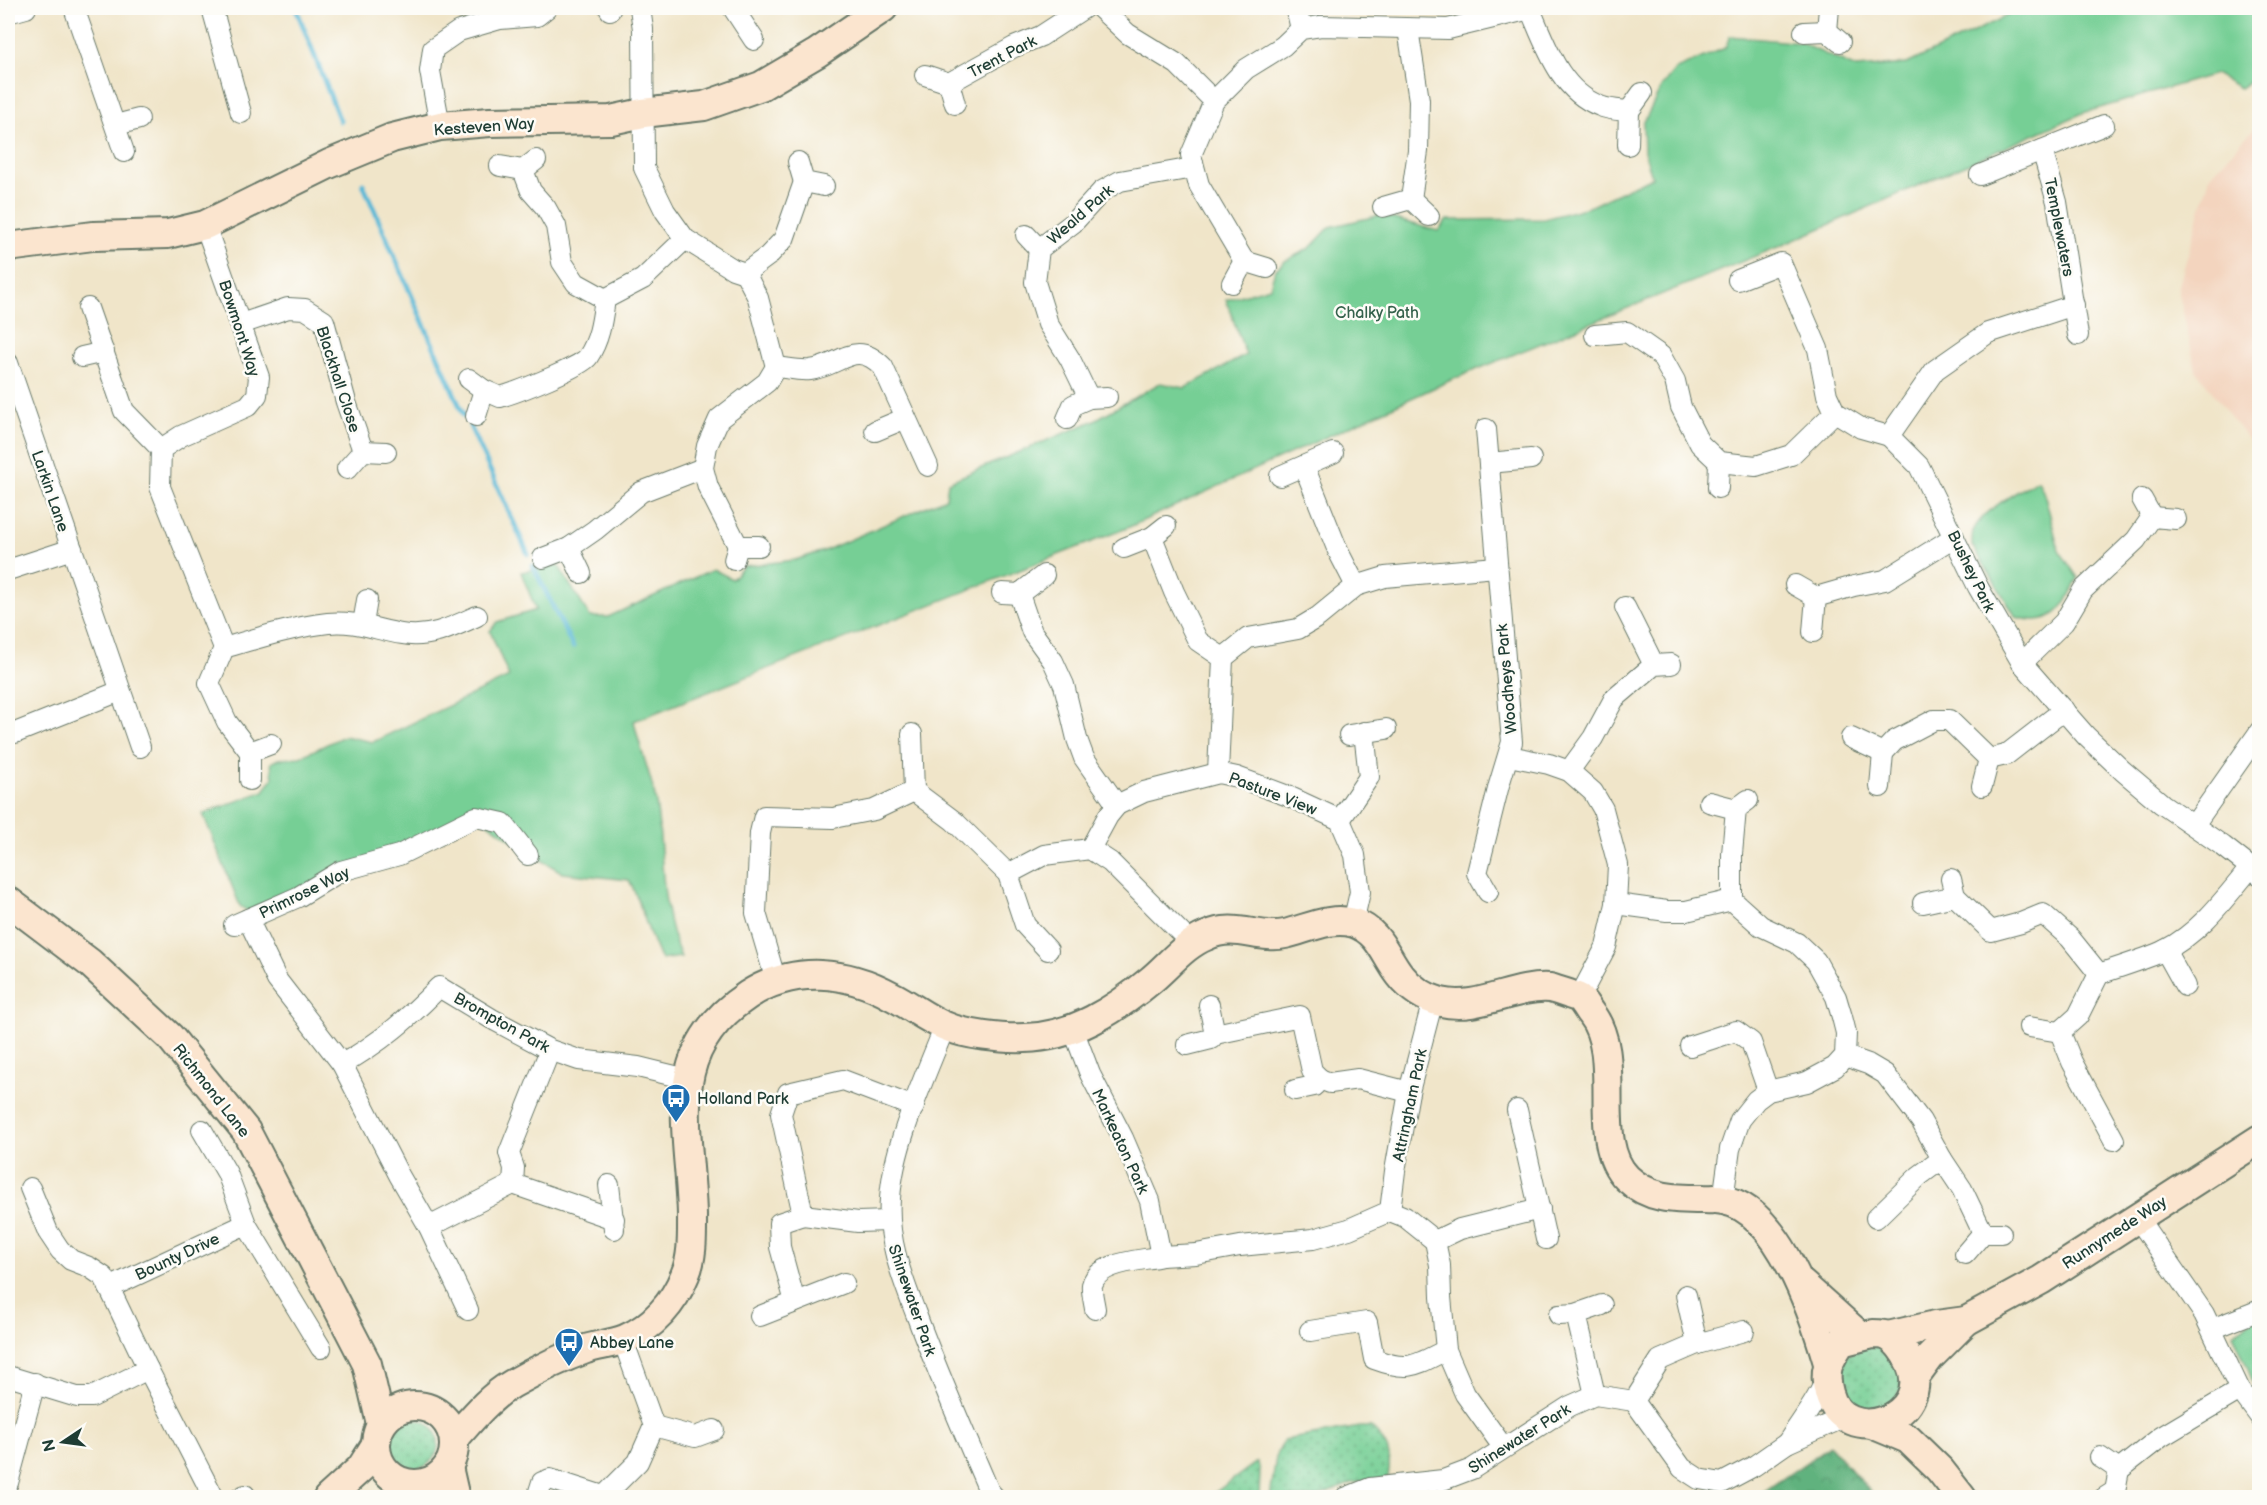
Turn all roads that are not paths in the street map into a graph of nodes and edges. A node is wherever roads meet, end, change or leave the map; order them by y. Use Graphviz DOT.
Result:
graph roads {
  1 [pos="26,8"];
  2 [pos="74,8"];
  3 [pos="213,8"];
  4 [pos="547,8"];
  5 [pos="640,8"];
  6 [pos="733,8"];
  7 [pos="883,8"];
  8 [pos="1084,8"];
  9 [pos="1100,8"];
  10 [pos="1296,8"];
  11 [pos="1530,8"];
  12 [pos="1829,8"];
  13 [pos="8,13"];
  14 [pos="1301,28"];
  15 [pos="1408,29"];
  16 [pos="1804,32"];
  17 [pos="754,42"];
  18 [pos="926,75"];
  19 [pos="949,83"];
  20 [pos="1642,93"];
  21 [pos="1214,101"];
  22 [pos="955,104"];
  23 [pos="1629,111"];
  24 [pos="240,113"];
  25 [pos="643,113"];
  26 [pos="140,119"];
  27 [pos="116,124"];
  28 [pos="2104,125"];
  29 [pos="440,126"];
  30 [pos="1628,145"];
  31 [pos="2042,150"];
  32 [pos="124,152"];
  33 [pos="798,162"];
  34 [pos="500,166"];
  35 [pos="1193,168"];
  36 [pos="1980,175"];
  37 [pos="804,182"];
  38 [pos="824,186"];
  39 [pos="1411,200"];
  40 [pos="1383,207"];
  41 [pos="1429,216"];
  42 [pos="205,225"];
  43 [pos="685,239"];
  44 [pos="8,247"];
  45 [pos="1244,261"];
  46 [pos="1267,268"];
  47 [pos="745,273"];
  48 [pos="1738,280"];
  49 [pos="1232,283"];
  50 [pos="605,299"];
  51 [pos="2074,305"];
  52 [pos="88,308"];
  53 [pos="241,324"];
  54 [pos="1595,335"];
  55 [pos="2078,335"];
  56 [pos="104,352"];
  57 [pos="82,357"];
  58 [pos="8,363"];
  59 [pos="776,367"];
  60 [pos="13,400"];
  61 [pos="1835,412"];
  62 [pos="476,416"];
  63 [pos="906,418"];
  64 [pos="1067,419"];
  65 [pos="1486,429"];
  66 [pos="875,431"];
  67 [pos="1889,436"];
  68 [pos="161,449"];
  69 [pos="363,451"];
  70 [pos="386,452"];
  71 [pos="1333,453"];
  72 [pos="1531,459"];
  73 [pos="1719,462"];
  74 [pos="1489,463"];
  75 [pos="928,466"];
  76 [pos="1304,466"];
  77 [pos="703,468"];
  78 [pos="347,469"];
  79 [pos="1280,476"];
  80 [pos="1718,488"];
  81 [pos="2142,499"];
  82 [pos="2152,517"];
  83 [pos="2176,519"];
  84 [pos="1954,537"];
  85 [pos="759,546"];
  86 [pos="569,548"];
  87 [pos="1124,548"];
  88 [pos="72,549"];
  89 [pos="543,558"];
  90 [pos="1497,567"];
  91 [pos="8,570"];
  92 [pos="581,573"];
  93 [pos="1044,574"];
  94 [pos="1795,585"];
  95 [pos="1356,586"];
  96 [pos="1816,597"];
  97 [pos="367,600"];
  98 [pos="1624,608"];
  99 [pos="477,616"];
  100 [pos="363,624"];
  101 [pos="1813,632"];
  102 [pos="224,648"];
  103 [pos="1223,658"];
  104 [pos="2022,663"];
  105 [pos="120,691"];
  106 [pos="2064,710"];
  107 [pos="1386,729"];
  108 [pos="2259,731"];
  109 [pos="15,734"];
  110 [pos="912,734"];
  111 [pos="1851,738"];
  112 [pos="271,744"];
  113 [pos="140,747"];
  114 [pos="250,752"];
  115 [pos="1883,753"];
  116 [pos="1509,756"];
  117 [pos="1989,759"];
  118 [pos="1569,771"];
  119 [pos="1218,773"];
  120 [pos="250,780"];
  121 [pos="1982,786"];
  122 [pos="1880,787"];
  123 [pos="914,791"];
  124 [pos="1709,802"];
  125 [pos="1117,805"];
  126 [pos="1340,820"];
  127 [pos="2194,825"];
  128 [pos="1090,849"];
  129 [pos="528,855"];
  130 [pos="2255,871"];
  131 [pos="1008,874"];
  132 [pos="1488,892"];
  133 [pos="1732,900"];
  134 [pos="8,902"];
  135 [pos="1923,903"];
  136 [pos="1616,904"];
  137 [pos="1353,922"];
  138 [pos="1191,943"];
  139 [pos="1047,950"];
  140 [pos="2165,950"];
  141 [pos="2099,974"];
  142 [pos="776,981"];
  143 [pos="2185,986"];
  144 [pos="1579,998"];
  145 [pos="1433,1000"];
  146 [pos="1209,1005"];
  147 [pos="945,1026"];
  148 [pos="2029,1027"];
  149 [pos="1073,1029"];
  150 [pos="2060,1032"];
  151 [pos="1215,1034"];
  152 [pos="1187,1044"];
  153 [pos="1690,1046"];
  154 [pos="550,1050"];
  155 [pos="1845,1056"];
  156 [pos="342,1064"];
  157 [pos="687,1079"];
  158 [pos="1320,1079"];
  159 [pos="1295,1090"];
  160 [pos="1768,1091"];
  161 [pos="1409,1092"];
  162 [pos="914,1107"];
  163 [pos="1517,1110"];
  164 [pos="202,1130"];
  165 [pos="2259,1139"];
  166 [pos="2114,1140"];
  167 [pos="1942,1159"];
  168 [pos="513,1184"];
  169 [pos="609,1185"];
  170 [pos="30,1188"];
  171 [pos="1723,1200"];
  172 [pos="1540,1209"];
  173 [pos="1390,1211"];
  174 [pos="803,1215"];
  175 [pos="2137,1217"];
  176 [pos="1876,1218"];
  177 [pos="889,1221"];
  178 [pos="246,1224"];
  179 [pos="429,1227"];
  180 [pos="1546,1239"];
  181 [pos="1434,1241"];
  182 [pos="1965,1254"];
  183 [pos="1161,1256"];
  184 [pos="1800,1282"];
  185 [pos="844,1283"];
  186 [pos="109,1288"];
  187 [pos="1686,1295"];
  188 [pos="795,1302"];
  189 [pos="1602,1305"];
  190 [pos="1095,1309"];
  191 [pos="468,1310"];
  192 [pos="2259,1310"];
  193 [pos="760,1316"];
  194 [pos="1966,1321"];
  195 [pos="2212,1329"];
  196 [pos="1310,1331"];
  197 [pos="1744,1331"];
  198 [pos="1874,1336"];
  199 [pos="623,1340"];
  200 [pos="1697,1344"];
  201 [pos="321,1348"];
  202 [pos="1446,1350"];
  203 [pos="367,1364"];
  204 [pos="148,1369"];
  205 [pos="1827,1371"];
  206 [pos="8,1376"];
  207 [pos="35,1383"];
  208 [pos="1913,1387"];
  209 [pos="2240,1390"];
  210 [pos="1595,1395"];
  211 [pos="492,1396"];
  212 [pos="1634,1401"];
  213 [pos="427,1409"];
  214 [pos="1845,1417"];
  215 [pos="2259,1417"];
  216 [pos="1872,1424"];
  217 [pos="654,1426"];
  218 [pos="714,1430"];
  219 [pos="378,1435"];
  220 [pos="454,1439"];
  221 [pos="1787,1443"];
  222 [pos="1503,1447"];
  223 [pos="2100,1457"];
  224 [pos="448,1467"];
  225 [pos="1940,1470"];
  226 [pos="2119,1470"];
  227 [pos="395,1480"];
  228 [pos="8,1483"];
  229 [pos="1446,1489"];
  230 [pos="431,1491"];
  231 [pos="989,1495"];
  232 [pos="214,1497"];
  233 [pos="328,1497"];
  234 [pos="338,1497"];
  235 [pos="455,1497"];
  236 [pos="537,1497"];
  237 [pos="602,1497"];
  238 [pos="1345,1497"];
  239 [pos="1962,1497"];
  240 [pos="2104,1497"];
  1 -- 13 [label="street"];
  2 -- 27 [label="street"];
  3 -- 24 [label="street"];
  4 -- 29 [label="street"];
  5 -- 25 [label="street"];
  6 -- 17 [label="street"];
  7 -- 25 [label="street, Kesteven Way"];
  8 -- 19 [label="street, Trent Park"];
  9 -- 21 [label="street"];
  10 -- 14 [label="street"];
  11 -- 15 [label="street"];
  11 -- 23 [label="street"];
  12 -- 16 [label="street"];
  14 -- 15 [label="street"];
  14 -- 21 [label="street"];
  15 -- 39 [label="street"];
  18 -- 19 [label="street, Trent Park"];
  19 -- 22 [label="street, Trent Park"];
  20 -- 23 [label="street"];
  21 -- 35 [label="street"];
  23 -- 30 [label="street"];
  25 -- 29 [label="street, Kesteven Way"];
  25 -- 43 [label="street"];
  26 -- 27 [label="street"];
  27 -- 32 [label="street"];
  28 -- 31 [label="street"];
  29 -- 42 [label="street, Kesteven Way"];
  31 -- 36 [label="street"];
  31 -- 51 [label="street, Templewaters"];
  33 -- 37 [label="street"];
  34 -- 50 [label="street"];
  35 -- 45 [label="street"];
  35 -- 64 [label="street, Weald Park"];
  37 -- 38 [label="street"];
  37 -- 47 [label="street"];
  39 -- 40 [label="street"];
  39 -- 41 [label="street"];
  42 -- 44 [label="street, Kesteven Way"];
  42 -- 53 [label="street, Bowmont Way"];
  43 -- 47 [label="street"];
  43 -- 50 [label="street"];
  45 -- 46 [label="street"];
  45 -- 49 [label="street"];
  47 -- 59 [label="street"];
  48 -- 61 [label="street"];
  50 -- 62 [label="street"];
  51 -- 55 [label="street, Templewaters"];
  51 -- 67 [label="street"];
  52 -- 56 [label="street"];
  53 -- 68 [label="street, Bowmont Way"];
  53 -- 69 [label="street, Blackhall Close"];
  54 -- 73 [label="street"];
  56 -- 57 [label="street"];
  56 -- 68 [label="street"];
  58 -- 60 [label="street, Larkin Lane"];
  59 -- 63 [label="street"];
  59 -- 77 [label="street"];
  60 -- 88 [label="street, Larkin Lane"];
  61 -- 67 [label="street, Bushey Park"];
  61 -- 73 [label="street"];
  63 -- 66 [label="street"];
  63 -- 75 [label="street"];
  65 -- 74 [label="street, Woodheys Park"];
  67 -- 84 [label="street, Bushey Park"];
  68 -- 102 [label="street"];
  69 -- 70 [label="street, Blackhall Close"];
  69 -- 78 [label="street, Blackhall Close"];
  71 -- 76 [label="street"];
  72 -- 74 [label="street"];
  73 -- 80 [label="street"];
  74 -- 90 [label="street, Woodheys Park"];
  76 -- 79 [label="street"];
  76 -- 95 [label="street"];
  77 -- 85 [label="street"];
  77 -- 86 [label="street"];
  81 -- 82 [label="street"];
  82 -- 83 [label="street"];
  82 -- 104 [label="street"];
  84 -- 96 [label="street"];
  84 -- 104 [label="street, Bushey Park"];
  86 -- 89 [label="street"];
  86 -- 92 [label="street"];
  87 -- 103 [label="street"];
  88 -- 91 [label="street, Larkin Lane"];
  88 -- 105 [label="street, Larkin Lane"];
  90 -- 95 [label="street"];
  90 -- 116 [label="street, Woodheys Park"];
  93 -- 125 [label="street"];
  94 -- 96 [label="street"];
  95 -- 103 [label="street"];
  96 -- 101 [label="street"];
  97 -- 100 [label="street"];
  98 -- 118 [label="street"];
  99 -- 100 [label="street"];
  100 -- 102 [label="street"];
  102 -- 114 [label="street"];
  103 -- 119 [label="street"];
  104 -- 106 [label="street, Bushey Park"];
  105 -- 109 [label="street"];
  105 -- 113 [label="street, Larkin Lane"];
  106 -- 117 [label="street"];
  106 -- 127 [label="street, Bushey Park"];
  107 -- 126 [label="street"];
  108 -- 127 [label="street"];
  110 -- 123 [label="street"];
  111 -- 115 [label="street"];
  112 -- 114 [label="street"];
  114 -- 120 [label="street"];
  115 -- 117 [label="street"];
  115 -- 122 [label="street"];
  116 -- 118 [label="street"];
  116 -- 132 [label="street, Woodheys Park"];
  117 -- 121 [label="street"];
  118 -- 136 [label="street"];
  119 -- 125 [label="street, Pasture View"];
  119 -- 126 [label="street, Pasture View"];
  123 -- 131 [label="street"];
  123 -- 142 [label="street"];
  124 -- 133 [label="street"];
  125 -- 128 [label="street"];
  126 -- 137 [label="street"];
  127 -- 130 [label="street, Bushey Park"];
  128 -- 131 [label="street"];
  128 -- 138 [label="street"];
  129 -- 156 [label="street, Primrose Way"];
  130 -- 140 [label="street"];
  131 -- 139 [label="street"];
  133 -- 136 [label="street"];
  133 -- 155 [label="street"];
  134 -- 203 [label="street, Richmond Lane"];
  135 -- 141 [label="street"];
  136 -- 144 [label="street"];
  137 -- 138 [label="street"];
  137 -- 145 [label="street"];
  138 -- 149 [label="street"];
  140 -- 141 [label="street"];
  140 -- 143 [label="street"];
  141 -- 150 [label="street"];
  142 -- 147 [label="street"];
  142 -- 157 [label="street"];
  144 -- 145 [label="street"];
  144 -- 171 [label="street"];
  145 -- 161 [label="street, Attringham Park"];
  146 -- 151 [label="street"];
  147 -- 149 [label="street"];
  147 -- 162 [label="street, Shinewater Park"];
  148 -- 150 [label="street"];
  149 -- 183 [label="street, Markeaton Park"];
  150 -- 166 [label="street"];
  151 -- 152 [label="street"];
  151 -- 158 [label="street"];
  153 -- 160 [label="street"];
  154 -- 156 [label="street, Brompton Park"];
  154 -- 157 [label="street, Brompton Park"];
  154 -- 168 [label="street"];
  155 -- 160 [label="street"];
  155 -- 167 [label="street"];
  156 -- 179 [label="street"];
  157 -- 199 [label="street"];
  158 -- 159 [label="street"];
  158 -- 161 [label="street"];
  160 -- 171 [label="street"];
  161 -- 173 [label="street, Attringham Park"];
  162 -- 174 [label="street"];
  162 -- 177 [label="street, Shinewater Park"];
  163 -- 172 [label="street"];
  164 -- 178 [label="street, Richmond Lane"];
  165 -- 175 [label="street, Runnymede Way"];
  167 -- 176 [label="street"];
  167 -- 182 [label="street"];
  168 -- 169 [label="street"];
  168 -- 179 [label="street"];
  170 -- 186 [label="street"];
  171 -- 184 [label="street"];
  172 -- 180 [label="street"];
  172 -- 181 [label="street"];
  173 -- 181 [label="street"];
  173 -- 183 [label="street"];
  174 -- 177 [label="street"];
  174 -- 188 [label="street"];
  175 -- 194 [label="street, Runnymede Way"];
  175 -- 195 [label="street"];
  177 -- 231 [label="street, Shinewater Park"];
  178 -- 186 [label="street, Bounty Drive"];
  178 -- 201 [label="street, Richmond Lane"];
  179 -- 191 [label="street"];
  181 -- 202 [label="street"];
  183 -- 190 [label="street"];
  184 -- 198 [label="street"];
  184 -- 205 [label="street"];
  185 -- 188 [label="street"];
  186 -- 204 [label="street"];
  187 -- 200 [label="street"];
  188 -- 193 [label="street"];
  189 -- 210 [label="street"];
  192 -- 195 [label="street"];
  194 -- 198 [label="street, Runnymede Way"];
  194 -- 208 [label="street, Runnymede Way"];
  195 -- 209 [label="street"];
  196 -- 202 [label="street"];
  197 -- 200 [label="street"];
  198 -- 205 [label="street"];
  198 -- 208 [label="street"];
  199 -- 211 [label="street"];
  199 -- 217 [label="street"];
  200 -- 212 [label="street"];
  202 -- 222 [label="street"];
  203 -- 213 [label="street, Richmond Lane"];
  203 -- 219 [label="street, Richmond Lane"];
  204 -- 207 [label="street"];
  204 -- 232 [label="street"];
  205 -- 214 [label="street"];
  205 -- 221 [label="street"];
  206 -- 207 [label="street"];
  207 -- 228 [label="street"];
  208 -- 216 [label="street"];
  208 -- 225 [label="street"];
  209 -- 215 [label="street"];
  209 -- 226 [label="street"];
  210 -- 212 [label="street"];
  210 -- 222 [label="street, Shinewater Park"];
  211 -- 213 [label="street"];
  211 -- 220 [label="street"];
  212 -- 221 [label="street"];
  213 -- 219 [label="street"];
  213 -- 220 [label="street"];
  214 -- 216 [label="street"];
  214 -- 221 [label="street"];
  216 -- 225 [label="street"];
  217 -- 218 [label="street"];
  217 -- 237 [label="street"];
  219 -- 227 [label="street"];
  219 -- 233 [label="street"];
  220 -- 224 [label="street"];
  222 -- 229 [label="street, Shinewater Park"];
  223 -- 226 [label="street"];
  224 -- 230 [label="street"];
  224 -- 235 [label="street"];
  225 -- 239 [label="street"];
  226 -- 240 [label="street"];
  227 -- 230 [label="street"];
  227 -- 234 [label="street"];
  229 -- 238 [label="street, Shinewater Park"];
  236 -- 237 [label="street"];
}
